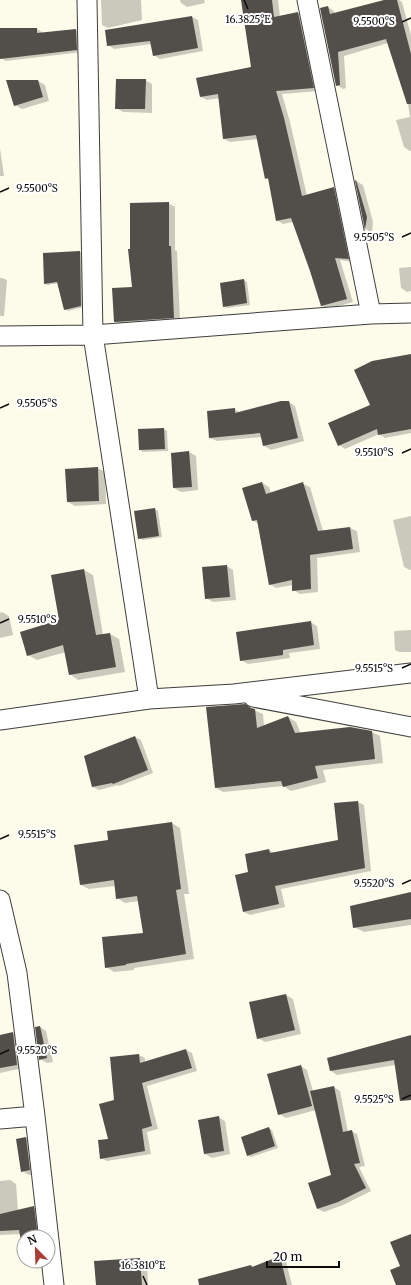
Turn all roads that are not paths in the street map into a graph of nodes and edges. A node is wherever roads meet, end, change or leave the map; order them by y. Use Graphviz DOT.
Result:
graph roads {
  1 [pos="87,0"];
  2 [pos="306,0"];
  3 [pos="411,313"];
  4 [pos="371,314"];
  5 [pos="93,335"];
  6 [pos="0,336"];
  7 [pos="411,673"];
  8 [pos="234,694"];
  9 [pos="149,699"];
  10 [pos="0,720"];
  11 [pos="411,727"];
  12 [pos="0,900"];
  13 [pos="35,1116"];
  14 [pos="0,1119"];
  15 [pos="54,1285"];
  1 -- 5 [label="street"];
  2 -- 4 [label="street"];
  3 -- 4 [label="street"];
  4 -- 5 [label="street"];
  5 -- 6 [label="street"];
  5 -- 9 [label="street"];
  7 -- 8 [label="street"];
  8 -- 9 [label="street"];
  8 -- 11 [label="street"];
  9 -- 10 [label="street"];
  12 -- 13 [label="street"];
  13 -- 14 [label="street"];
  13 -- 15 [label="street"];
}
